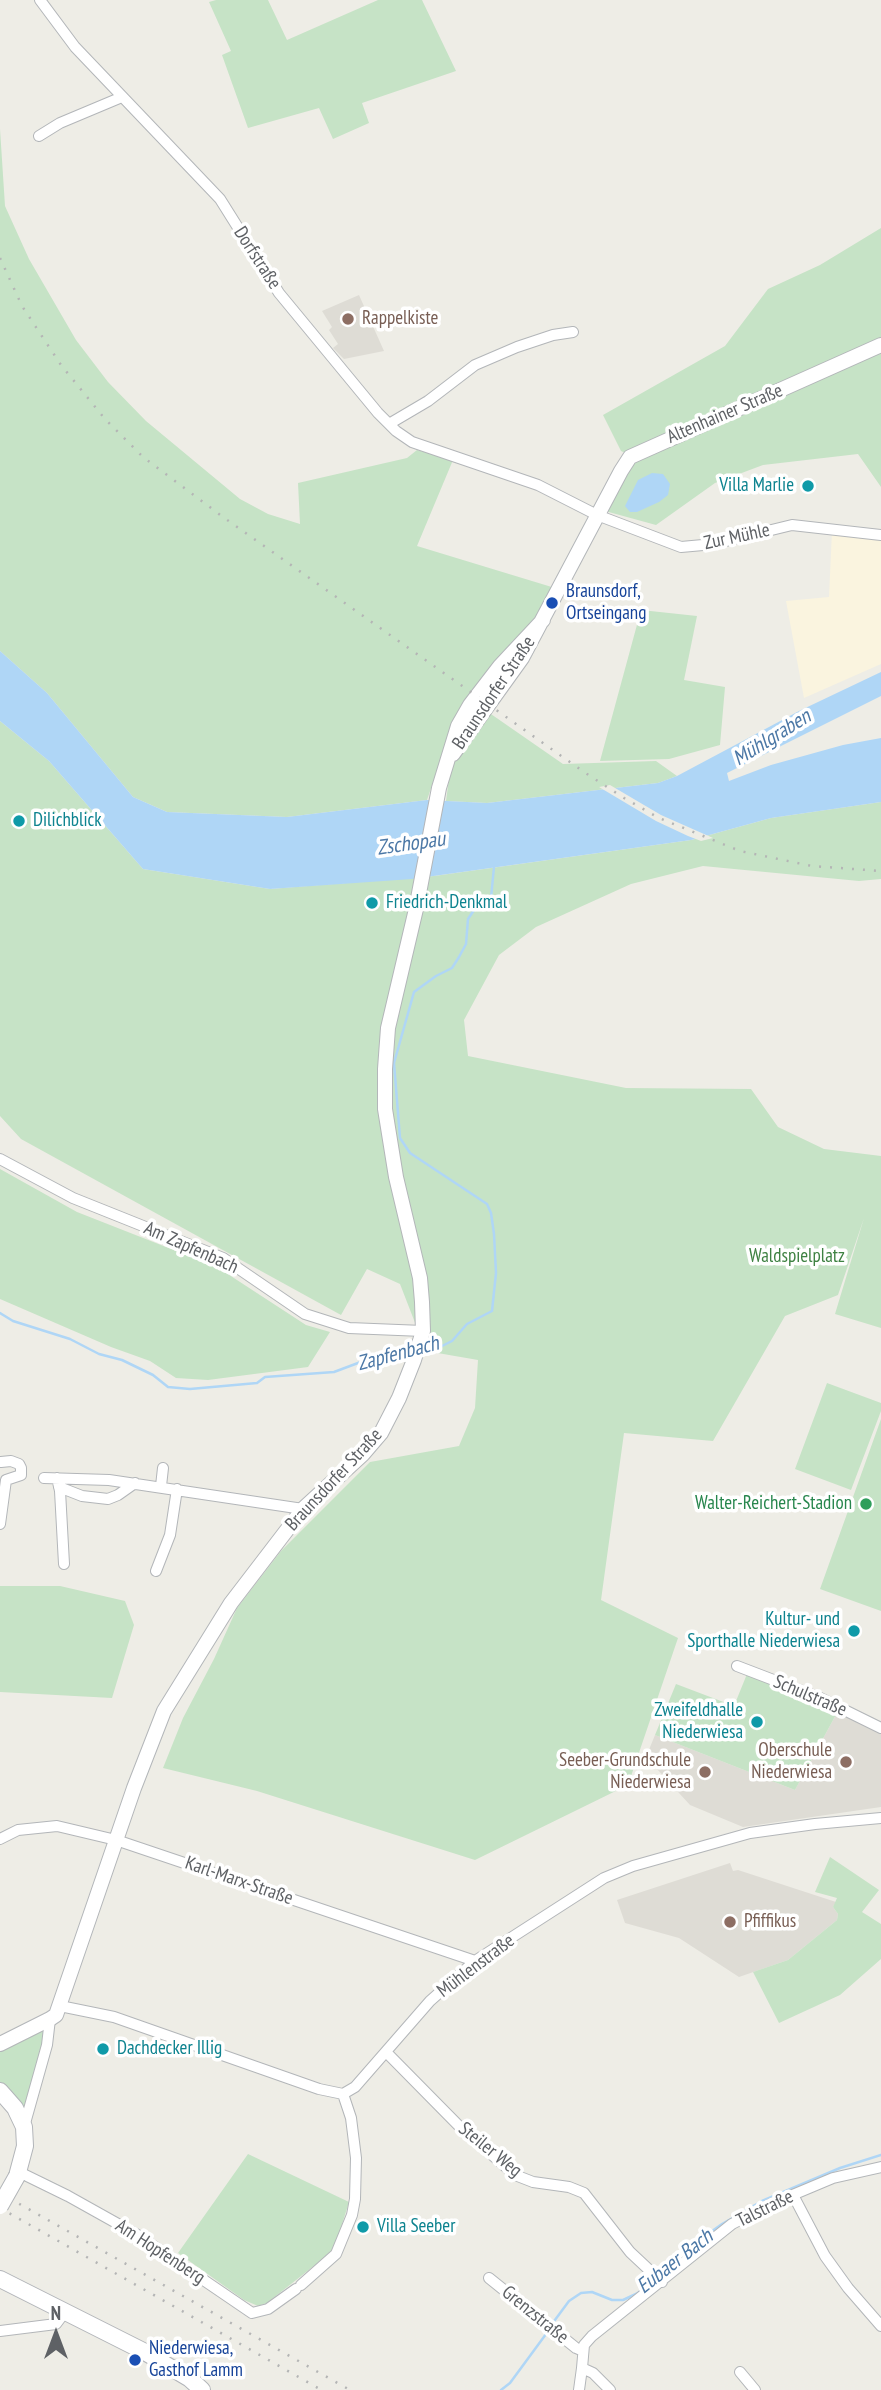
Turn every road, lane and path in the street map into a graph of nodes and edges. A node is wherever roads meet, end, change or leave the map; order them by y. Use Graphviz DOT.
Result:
graph roads {
  1 [pos="40,0"];
  2 [pos="122,97"];
  3 [pos="39,136"];
  4 [pos="573,332"];
  5 [pos="881,345"];
  6 [pos="389,424"];
  7 [pos="597,515"];
  8 [pos="881,535"];
  9 [pos="0,1159"];
  10 [pos="422,1336"];
  11 [pos="1,1461"];
  12 [pos="163,1468"];
  13 [pos="44,1478"];
  14 [pos="6,1480"];
  15 [pos="58,1482"];
  16 [pos="135,1483"];
  17 [pos="161,1486"];
  18 [pos="177,1489"];
  19 [pos="303,1509"];
  20 [pos="0,1524"];
  21 [pos="64,1563"];
  22 [pos="156,1571"];
  23 [pos="737,1666"];
  24 [pos="881,1728"];
  25 [pos="881,1818"];
  26 [pos="0,1839"];
  27 [pos="116,1840"];
  28 [pos="475,1962"];
  29 [pos="60,2006"];
  30 [pos="50,2020"];
  31 [pos="0,2044"];
  32 [pos="387,2053"];
  33 [pos="0,2091"];
  34 [pos="343,2094"];
  35 [pos="24,2127"];
  36 [pos="881,2167"];
  37 [pos="18,2174"];
  38 [pos="793,2195"];
  39 [pos="0,2206"];
  40 [pos="489,2278"];
  41 [pos="0,2279"];
  42 [pos="660,2281"];
  43 [pos="65,2312"];
  44 [pos="881,2326"];
  45 [pos="0,2331"];
  46 [pos="583,2351"];
  47 [pos="582,2368"];
  48 [pos="740,2372"];
  49 [pos="202,2390"];
  50 [pos="579,2390"];
  51 [pos="610,2390"];
  52 [pos="755,2390"];
  1 -- 2 [label="street, Dorfstraße"];
  2 -- 3 [label="street"];
  2 -- 6 [label="street, Dorfstraße"];
  4 -- 6 [label="street"];
  5 -- 7 [label="street, Altenhainer Straße"];
  6 -- 7 [label="street, Dorfstraße"];
  7 -- 8 [label="street, Zur Mühle"];
  7 -- 10 [label="street, Braunsdorfer Straße"];
  9 -- 10 [label="street, Am Zapfenbach"];
  10 -- 19 [label="street, Braunsdorfer Straße"];
  11 -- 14 [label="street"];
  11 -- 14 [label="street"];
  12 -- 17 [label="street"];
  13 -- 15 [label="street"];
  14 -- 20 [label="street"];
  15 -- 16 [label="street"];
  15 -- 16 [label="street"];
  15 -- 21 [label="street"];
  16 -- 17 [label="street"];
  17 -- 18 [label="street"];
  18 -- 19 [label="street"];
  18 -- 22 [label="street"];
  19 -- 27 [label="street, Braunsdorfer Straße"];
  23 -- 24 [label="street, Schulstraße"];
  25 -- 28 [label="street, Mühlenstraße"];
  26 -- 27 [label="street, Karl-Marx-Straße"];
  27 -- 28 [label="street, Karl-Marx-Straße"];
  27 -- 29 [label="street, Braunsdorfer Straße"];
  28 -- 32 [label="street, Mühlenstraße"];
  29 -- 30 [label="street, Braunsdorfer Straße"];
  29 -- 34 [label="street"];
  30 -- 31 [label="street, Braunsdorfer Straße"];
  30 -- 35 [label="street, Braunsdorfer Straße"];
  32 -- 34 [label="street, Mühlenstraße"];
  32 -- 42 [label="street, Steiler Weg"];
  33 -- 35 [label="main road"];
  34 -- 37 [label="street, Am Hopfenberg"];
  35 -- 37 [label="main road"];
  36 -- 38 [label="street, Talstraße"];
  37 -- 39 [label="main road, bridge"];
  38 -- 42 [label="street, Talstraße"];
  38 -- 44 [label="street"];
  40 -- 46 [label="street, Grenzstraße"];
  41 -- 43 [label="main road"];
  42 -- 46 [label="street, Talstraße"];
  43 -- 45 [label="street"];
  43 -- 49 [label="main road"];
  46 -- 47 [label="street"];
  47 -- 50 [label="street"];
  47 -- 51 [label="street"];
  48 -- 52 [label="street"];
}
